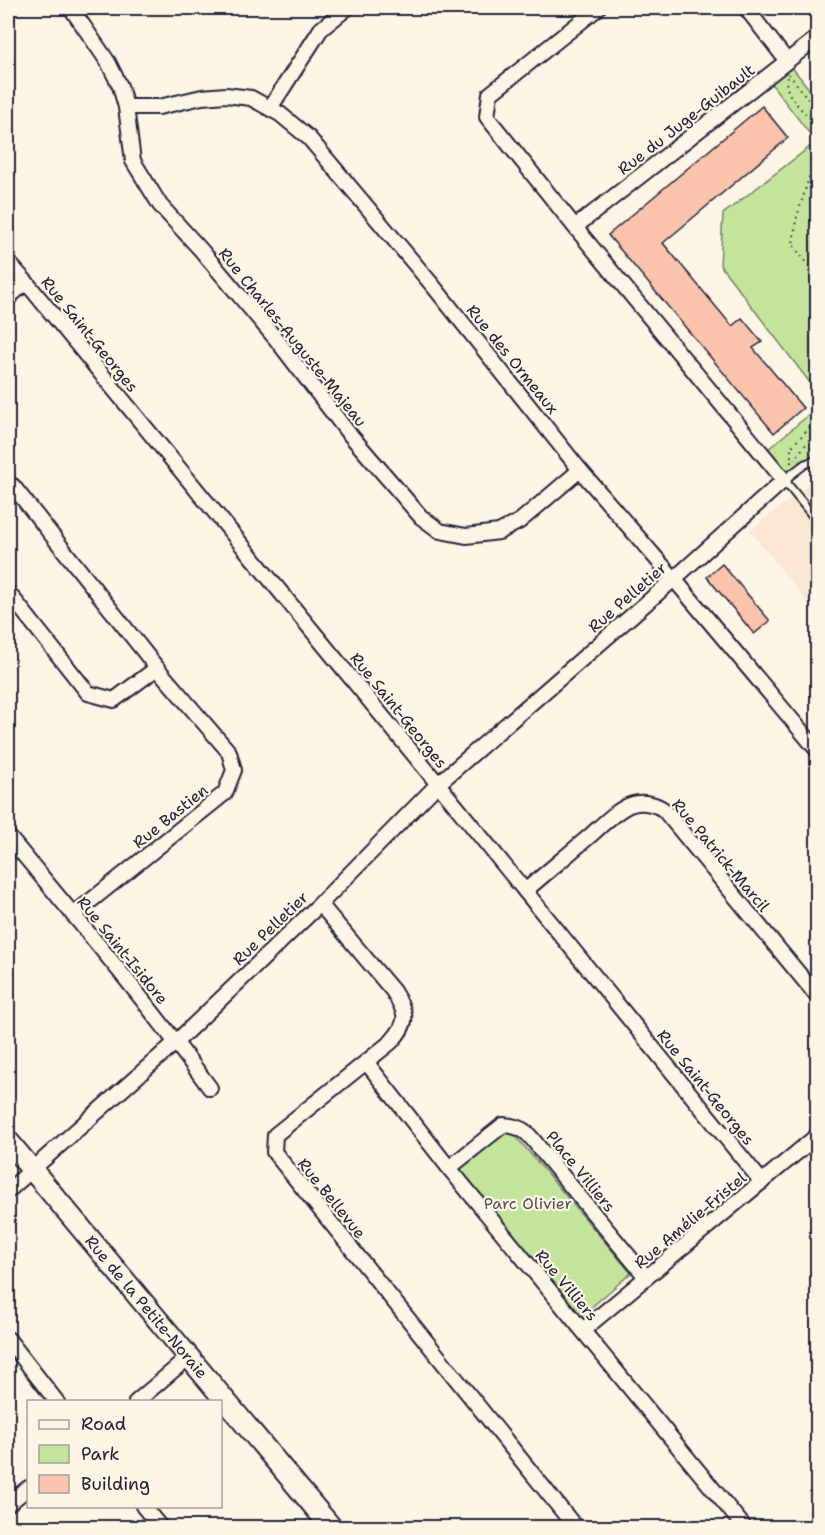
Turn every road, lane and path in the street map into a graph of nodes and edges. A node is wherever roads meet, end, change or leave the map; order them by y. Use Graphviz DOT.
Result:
graph roads {
  1 [pos="71,8"];
  2 [pos="347,8"];
  3 [pos="598,8"];
  4 [pos="746,8"];
  5 [pos="818,37"];
  6 [pos="788,67"];
  7 [pos="126,108"];
  8 [pos="270,108"];
  9 [pos="818,112"];
  10 [pos="818,125"];
  11 [pos="818,148"];
  12 [pos="575,227"];
  13 [pos="8,262"];
  14 [pos="818,277"];
  15 [pos="26,282"];
  16 [pos="8,298"];
  17 [pos="818,419"];
  18 [pos="818,428"];
  19 [pos="818,460"];
  20 [pos="580,470"];
  21 [pos="784,480"];
  22 [pos="8,488"];
  23 [pos="818,522"];
  24 [pos="674,579"];
  25 [pos="8,592"];
  26 [pos="157,668"];
  27 [pos="818,751"];
  28 [pos="438,784"];
  29 [pos="8,836"];
  30 [pos="525,891"];
  31 [pos="320,904"];
  32 [pos="73,915"];
  33 [pos="818,997"];
  34 [pos="176,1042"];
  35 [pos="366,1062"];
  36 [pos="210,1088"];
  37 [pos="818,1136"];
  38 [pos="8,1141"];
  39 [pos="449,1168"];
  40 [pos="32,1170"];
  41 [pos="762,1182"];
  42 [pos="8,1191"];
  43 [pos="646,1278"];
  44 [pos="583,1330"];
  45 [pos="8,1339"];
  46 [pos="189,1357"];
  47 [pos="56,1400"];
  48 [pos="137,1400"];
  49 [pos="27,1489"];
  50 [pos="8,1504"];
  51 [pos="145,1508"];
  52 [pos="161,1527"];
  53 [pos="332,1527"];
  54 [pos="576,1527"];
  55 [pos="745,1527"];
  1 -- 7 [label="street, Rue Charles-Auguste-Majeau"];
  2 -- 8 [label="street"];
  3 -- 12 [label="street"];
  4 -- 6 [label="street"];
  5 -- 6 [label="street, Rue du Juge-Guibault"];
  6 -- 9 [label="path"];
  6 -- 10 [label="path"];
  6 -- 12 [label="street, Rue du Juge-Guibault"];
  7 -- 8 [label="street, Rue des Ormeaux"];
  7 -- 20 [label="street, Rue Charles-Auguste-Majeau"];
  8 -- 20 [label="street, Rue des Ormeaux"];
  11 -- 14 [label="path"];
  12 -- 21 [label="street"];
  13 -- 15 [label="street, Rue Saint-Georges"];
  15 -- 16 [label="street"];
  15 -- 28 [label="street, Rue Saint-Georges"];
  17 -- 18 [label="path"];
  19 -- 21 [label="lane"];
  20 -- 24 [label="street, Rue des Ormeaux"];
  21 -- 23 [label="lane"];
  21 -- 24 [label="street, Rue Pelletier"];
  22 -- 26 [label="street, Rue Bastien"];
  24 -- 27 [label="street, Rue des Ormeaux"];
  24 -- 28 [label="street, Rue Pelletier"];
  25 -- 26 [label="street"];
  26 -- 32 [label="street, Rue Bastien"];
  28 -- 30 [label="street, Rue Saint-Georges"];
  28 -- 31 [label="street, Rue Pelletier"];
  29 -- 32 [label="street, Rue Saint-Isidore"];
  30 -- 33 [label="street, Rue Patrick-Marcil"];
  30 -- 41 [label="street, Rue Saint-Georges"];
  31 -- 34 [label="street, Rue Pelletier"];
  31 -- 35 [label="street, Rue Bellevue"];
  32 -- 34 [label="street, Rue Saint-Isidore"];
  34 -- 36 [label="street, Rue Saint-Isidore"];
  34 -- 40 [label="street, Rue Pelletier"];
  35 -- 39 [label="street, Rue Villiers"];
  35 -- 54 [label="street, Rue Bellevue"];
  37 -- 41 [label="street, Rue Amélie-Fristel"];
  38 -- 40 [label="street, Rue de la Petite-Noraie"];
  39 -- 43 [label="street, Place Villiers"];
  39 -- 44 [label="street, Rue Villiers"];
  40 -- 42 [label="street, Rue Pelletier"];
  40 -- 46 [label="street, Rue de la Petite-Noraie"];
  41 -- 43 [label="street, Rue Amélie-Fristel"];
  43 -- 44 [label="street, Rue Amélie-Fristel"];
  44 -- 55 [label="street, Rue Villiers"];
  45 -- 47 [label="street"];
  46 -- 48 [label="street"];
  46 -- 53 [label="street, Rue de la Petite-Noraie"];
  49 -- 50 [label="street"];
  51 -- 52 [label="street"];
}
